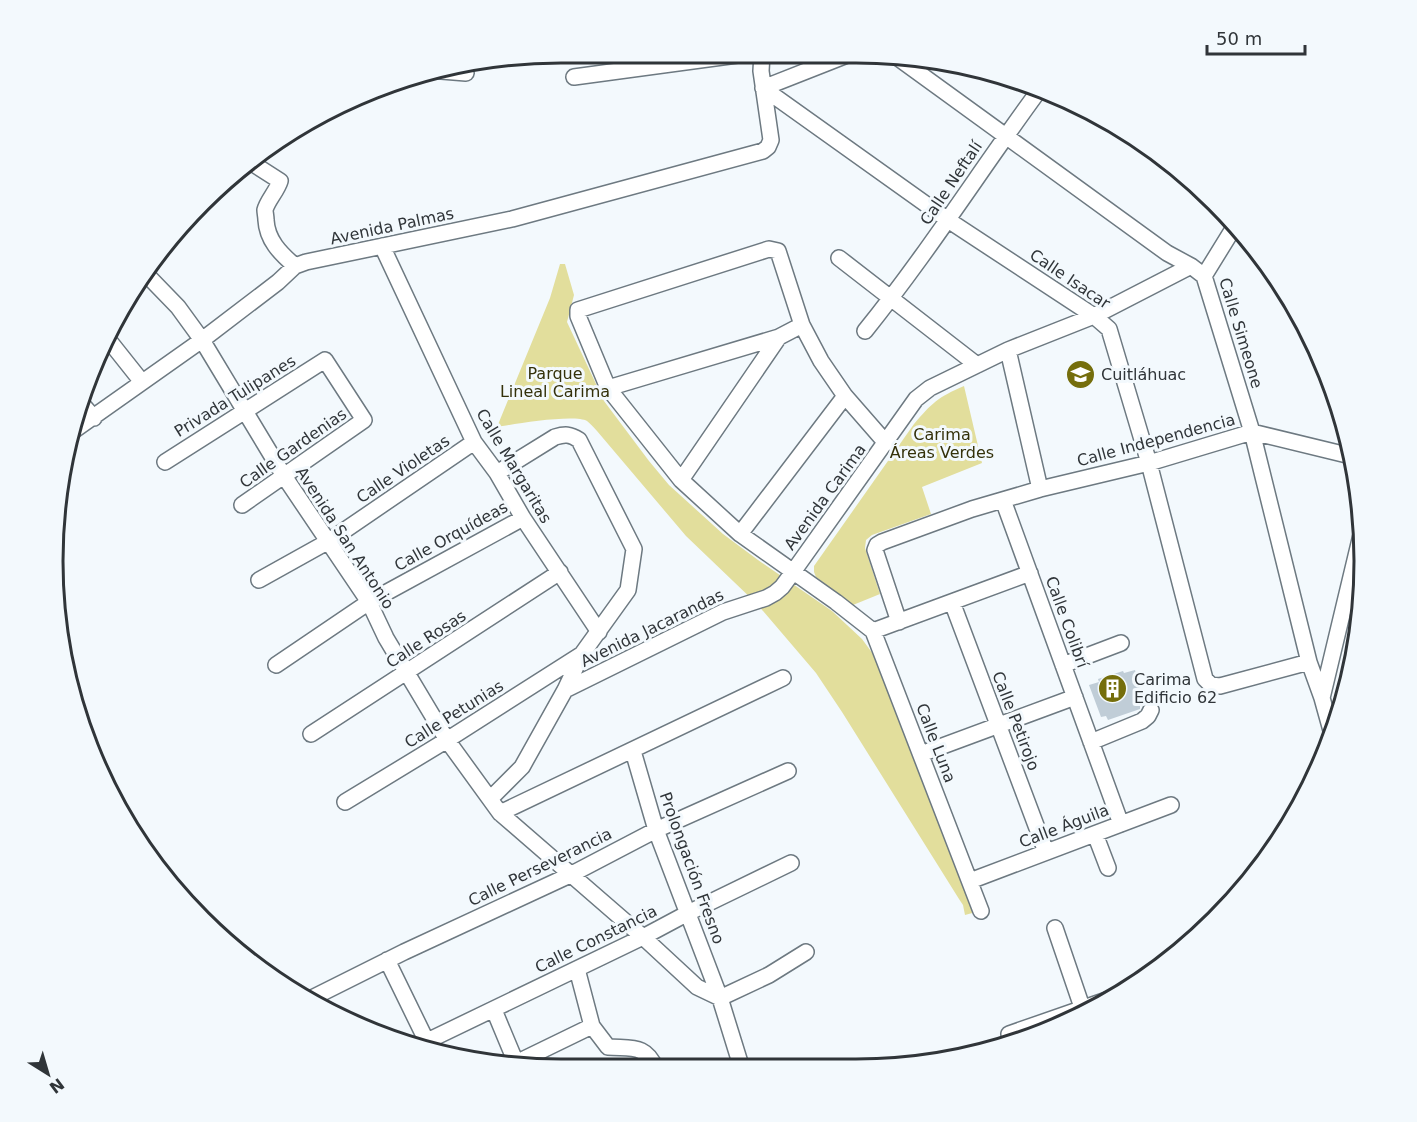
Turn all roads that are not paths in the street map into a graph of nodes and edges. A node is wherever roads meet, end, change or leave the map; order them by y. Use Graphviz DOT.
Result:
graph roads {
  1 [pos="678,63"];
  2 [pos="761,63"];
  3 [pos="827,63"];
  4 [pos="909,66"];
  5 [pos="574,77"];
  6 [pos="763,88"];
  7 [pos="1035,96"];
  8 [pos="1006,135"];
  9 [pos="257,166"];
  10 [pos="948,220"];
  11 [pos="1231,234"];
  12 [pos="382,246"];
  13 [pos="839,258"];
  14 [pos="294,266"];
  15 [pos="1191,266"];
  16 [pos="1204,276"];
  17 [pos="151,279"];
  18 [pos="891,298"];
  19 [pos="1094,315"];
  20 [pos="802,325"];
  21 [pos="865,331"];
  22 [pos="779,337"];
  23 [pos="202,340"];
  24 [pos="113,344"];
  25 [pos="1008,350"];
  26 [pos="977,365"];
  27 [pos="142,382"];
  28 [pos="608,388"];
  29 [pos="844,396"];
  30 [pos="87,409"];
  31 [pos="244,410"];
  32 [pos="94,418"];
  33 [pos="364,420"];
  34 [pos="82,426"];
  35 [pos="1252,432"];
  36 [pos="474,442"];
  37 [pos="886,443"];
  38 [pos="1342,454"];
  39 [pos="165,462"];
  40 [pos="1149,463"];
  41 [pos="497,473"];
  42 [pos="284,476"];
  43 [pos="681,480"];
  44 [pos="1040,489"];
  45 [pos="1003,500"];
  46 [pos="242,505"];
  47 [pos="523,518"];
  48 [pos="740,534"];
  49 [pos="328,541"];
  50 [pos="1354,565"];
  51 [pos="560,572"];
  52 [pos="793,572"];
  53 [pos="1030,573"];
  54 [pos="259,580"];
  55 [pos="757,601"];
  56 [pos="369,602"];
  57 [pos="952,602"];
  58 [pos="899,622"];
  59 [pos="873,631"];
  60 [pos="599,632"];
  61 [pos="1121,643"];
  62 [pos="582,654"];
  63 [pos="1309,662"];
  64 [pos="276,665"];
  65 [pos="1063,665"];
  66 [pos="406,673"];
  67 [pos="783,678"];
  68 [pos="565,690"];
  69 [pos="1075,697"];
  70 [pos="1322,698"];
  71 [pos="1151,710"];
  72 [pos="1328,720"];
  73 [pos="998,725"];
  74 [pos="310,734"];
  75 [pos="447,740"];
  76 [pos="1091,741"];
  77 [pos="633,751"];
  78 [pos="921,754"];
  79 [pos="788,771"];
  80 [pos="490,799"];
  81 [pos="345,802"];
  82 [pos="1171,805"];
  83 [pos="500,813"];
  84 [pos="1121,824"];
  85 [pos="656,830"];
  86 [pos="1095,834"];
  87 [pos="1046,852"];
  88 [pos="791,863"];
  89 [pos="1107,868"];
  90 [pos="570,875"];
  91 [pos="969,881"];
  92 [pos="981,911"];
  93 [pos="688,913"];
  94 [pos="1055,928"];
  95 [pos="643,937"];
  96 [pos="806,952"];
  97 [pos="387,960"];
  98 [pos="576,969"];
  99 [pos="318,995"];
  100 [pos="720,998"];
  101 [pos="1081,1005"];
  102 [pos="494,1010"];
  103 [pos="592,1026"];
  104 [pos="1031,1027"];
  105 [pos="1009,1034"];
  106 [pos="420,1038"];
  107 [pos="428,1041"];
  108 [pos="513,1057"];
  109 [pos="526,1058"];
  110 [pos="652,1059"];
  111 [pos="738,1059"];
  1 -- 5 [label="street"];
  2 -- 6 [label="street"];
  3 -- 6 [label="street"];
  4 -- 8 [label="street, Calle Simeone"];
  6 -- 10 [label="street, Calle Isacar"];
  6 -- 12 [label="street, Avenida Palmas"];
  7 -- 8 [label="street, Calle Neftalí"];
  8 -- 10 [label="street, Calle Neftalí"];
  8 -- 15 [label="street, Calle Simeone"];
  9 -- 14 [label="street"];
  10 -- 18 [label="street, Calle Neftalí"];
  10 -- 19 [label="street, Calle Isacar"];
  11 -- 16 [label="street"];
  12 -- 14 [label="street, Avenida Palmas"];
  12 -- 36 [label="street, Calle Margaritas"];
  13 -- 18 [label="street"];
  14 -- 23 [label="street, Avenida Palmas"];
  15 -- 16 [label="street, Calle Simeone"];
  15 -- 19 [label="street, Avenida Carima"];
  16 -- 35 [label="street, Calle Simeone"];
  17 -- 23 [label="street, Avenida San Antonio"];
  18 -- 21 [label="street, Calle Neftalí"];
  18 -- 26 [label="street"];
  19 -- 25 [label="street, Avenida Carima"];
  19 -- 40 [label="street, Calle Isacar"];
  20 -- 22 [label="street"];
  20 -- 28 [label="street"];
  20 -- 29 [label="street"];
  22 -- 28 [label="street"];
  22 -- 43 [label="street"];
  23 -- 27 [label="street, Avenida Palmas"];
  23 -- 31 [label="street, Avenida San Antonio"];
  24 -- 27 [label="street"];
  25 -- 26 [label="street, Avenida Carima"];
  25 -- 44 [label="street"];
  26 -- 37 [label="street, Avenida Carima"];
  27 -- 32 [label="street, Avenida Palmas"];
  28 -- 43 [label="street"];
  29 -- 37 [label="street"];
  29 -- 48 [label="street"];
  30 -- 32 [label="street"];
  31 -- 33 [label="street, Privada Tulipanes"];
  31 -- 39 [label="street, Privada Tulipanes"];
  31 -- 42 [label="street, Avenida San Antonio"];
  32 -- 34 [label="street, Avenida Palmas"];
  33 -- 42 [label="street, Calle Gardenias"];
  35 -- 38 [label="street, Calle Independencia"];
  35 -- 40 [label="street, Calle Independencia"];
  35 -- 63 [label="street, Calle Simeone"];
  36 -- 41 [label="street, Calle Margaritas"];
  36 -- 49 [label="street, Calle Violetas"];
  37 -- 52 [label="street, Avenida Carima"];
  40 -- 44 [label="street, Calle Independencia"];
  40 -- 63 [label="street, Calle Isacar"];
  41 -- 47 [label="street, Calle Margaritas"];
  41 -- 60 [label="street"];
  42 -- 46 [label="street, Calle Gardenias"];
  42 -- 49 [label="street, Avenida San Antonio"];
  43 -- 48 [label="street"];
  44 -- 45 [label="street, Calle Independencia"];
  45 -- 53 [label="street, Calle Colibrí"];
  45 -- 58 [label="street, Calle Independencia"];
  47 -- 51 [label="street, Calle Margaritas"];
  47 -- 56 [label="street, Calle Orquídeas"];
  48 -- 52 [label="street"];
  49 -- 54 [label="street, Calle Violetas"];
  49 -- 56 [label="street, Avenida San Antonio"];
  50 -- 70 [label="street"];
  51 -- 60 [label="street, Calle Margaritas"];
  51 -- 66 [label="street, Calle Rosas"];
  52 -- 55 [label="street, Avenida Carima"];
  52 -- 59 [label="street"];
  53 -- 57 [label="street"];
  53 -- 65 [label="street, Calle Colibrí"];
  55 -- 68 [label="street, Avenida Jacarandas"];
  56 -- 64 [label="street, Calle Orquídeas"];
  56 -- 66 [label="street, Avenida San Antonio"];
  57 -- 58 [label="street"];
  57 -- 73 [label="street, Calle Petirojo"];
  58 -- 59 [label="street"];
  59 -- 78 [label="street, Calle Luna"];
  60 -- 62 [label="street"];
  61 -- 65 [label="street"];
  62 -- 68 [label="street"];
  62 -- 75 [label="street, Calle Petunias"];
  63 -- 70 [label="street, Calle Simeone"];
  65 -- 69 [label="street, Calle Colibrí"];
  66 -- 74 [label="street, Calle Rosas"];
  66 -- 75 [label="street, Avenida San Antonio"];
  67 -- 77 [label="street"];
  68 -- 80 [label="street"];
  69 -- 73 [label="street"];
  69 -- 76 [label="street, Calle Colibrí"];
  70 -- 72 [label="street, Calle Simeone"];
  71 -- 76 [label="street"];
  73 -- 78 [label="street"];
  73 -- 87 [label="street, Calle Petirojo"];
  75 -- 80 [label="street, Avenida San Antonio"];
  75 -- 81 [label="street, Calle Petunias"];
  76 -- 84 [label="street, Calle Colibrí"];
  77 -- 83 [label="street"];
  77 -- 85 [label="street, Prolongación Fresno"];
  78 -- 91 [label="street, Calle Luna"];
  79 -- 85 [label="street, Calle Perseverancia"];
  80 -- 83 [label="street, Avenida San Antonio"];
  82 -- 84 [label="street, Calle Águila"];
  83 -- 90 [label="street, Avenida San Antonio"];
  84 -- 86 [label="street, Calle Águila"];
  85 -- 90 [label="street, Calle Perseverancia"];
  85 -- 93 [label="street, Prolongación Fresno"];
  86 -- 87 [label="street, Calle Águila"];
  86 -- 89 [label="street"];
  87 -- 91 [label="street, Calle Águila"];
  88 -- 93 [label="street, Calle Constancia"];
  90 -- 95 [label="street, Avenida San Antonio"];
  90 -- 97 [label="street, Calle Perseverancia"];
  91 -- 92 [label="street, Calle Luna"];
  93 -- 95 [label="street, Calle Constancia"];
  93 -- 100 [label="street, Prolongación Fresno"];
  94 -- 101 [label="street"];
  95 -- 98 [label="street, Calle Constancia"];
  95 -- 100 [label="street, Avenida San Antonio"];
  96 -- 100 [label="street"];
  97 -- 99 [label="street, Calle Perseverancia"];
  97 -- 106 [label="street"];
  98 -- 102 [label="street, Calle Constancia"];
  98 -- 103 [label="street"];
  100 -- 111 [label="street, Prolongación Fresno"];
  102 -- 107 [label="street, Calle Constancia"];
  102 -- 108 [label="street"];
  103 -- 109 [label="street"];
  103 -- 110 [label="street"];
  104 -- 105 [label="street"];
}
